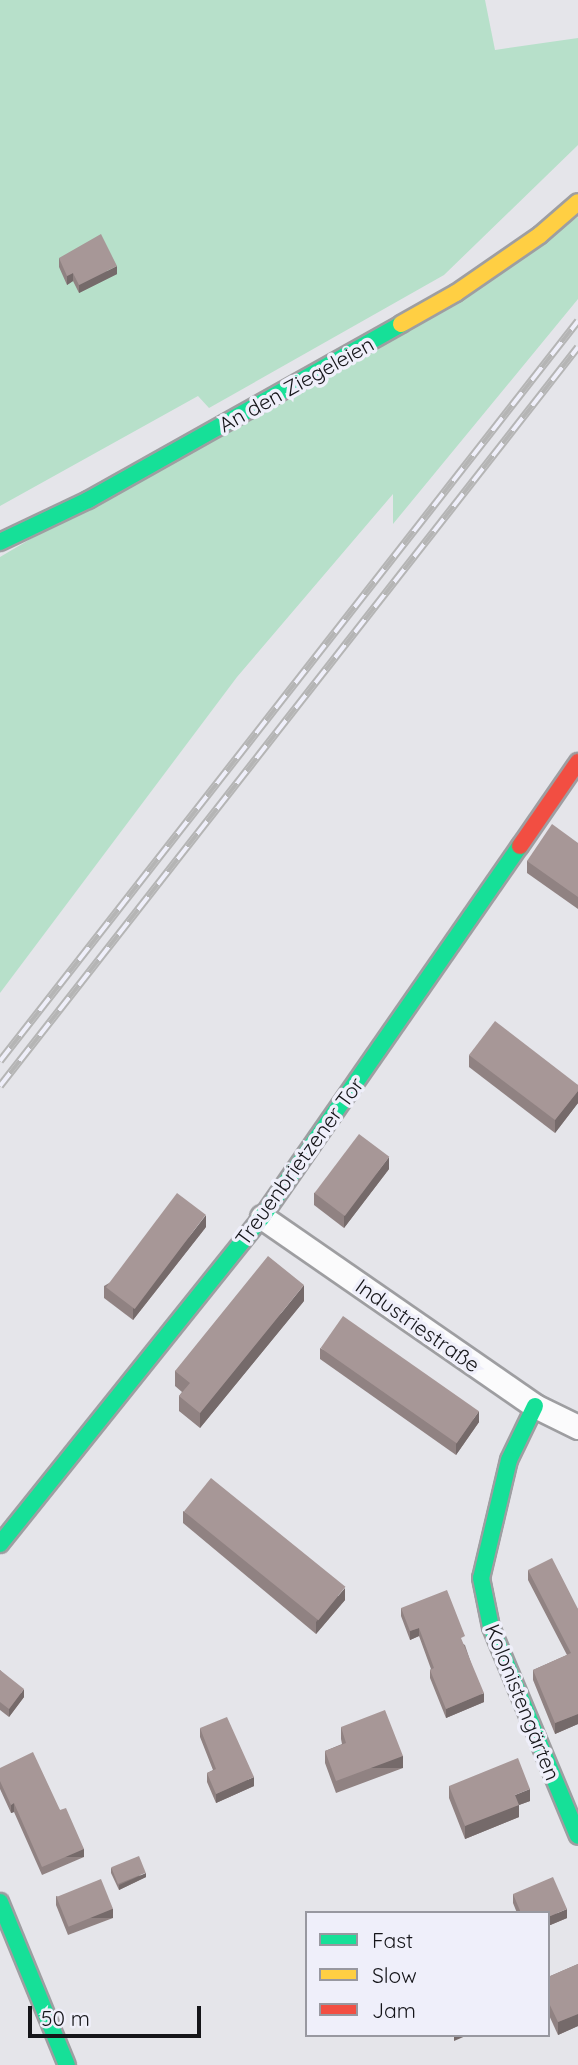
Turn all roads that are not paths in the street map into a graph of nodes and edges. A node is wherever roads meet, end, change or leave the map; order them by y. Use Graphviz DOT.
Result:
graph roads {
  1 [pos="578,202"];
  2 [pos="0,542"];
  3 [pos="578,762"];
  4 [pos="261,1217"];
  5 [pos="535,1406"];
  6 [pos="578,1427"];
  7 [pos="0,1544"];
  8 [pos="578,1836"];
  9 [pos="0,1902"];
  10 [pos="67,2065"];
  1 -- 2 [label="street, An den Ziegeleien"];
  3 -- 4 [label="street, Treuenbrietzener Tor"];
  4 -- 5 [label="street, Industriestraße"];
  4 -- 7 [label="street, Treuenbrietzener Tor"];
  5 -- 6 [label="street, Industriestraße"];
  5 -- 8 [label="street, Kolonistengärten"];
  9 -- 10 [label="street"];
}
